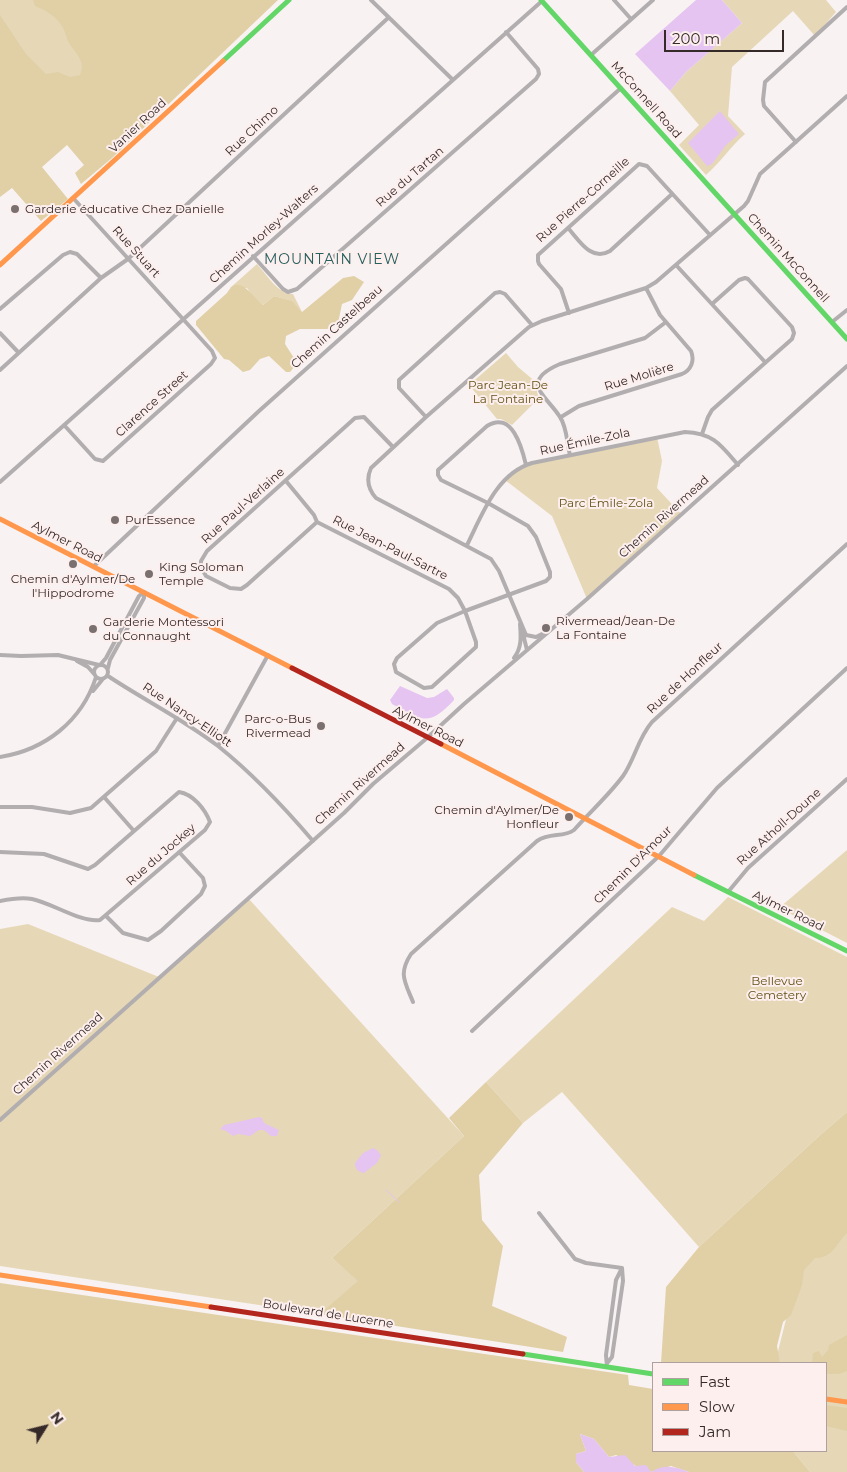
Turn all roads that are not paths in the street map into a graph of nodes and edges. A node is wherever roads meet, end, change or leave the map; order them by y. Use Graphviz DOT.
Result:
graph roads {
  1 [pos="289,0"];
  2 [pos="371,0"];
  3 [pos="542,0"];
  4 [pos="614,0"];
  5 [pos="653,0"];
  6 [pos="847,7"];
  7 [pos="388,18"];
  8 [pos="632,19"];
  9 [pos="506,32"];
  10 [pos="591,55"];
  11 [pos="453,80"];
  12 [pos="621,88"];
  13 [pos="847,96"];
  14 [pos="796,142"];
  15 [pos="672,194"];
  16 [pos="74,199"];
  17 [pos="735,214"];
  18 [pos="568,228"];
  19 [pos="710,235"];
  20 [pos="254,256"];
  21 [pos="128,259"];
  22 [pos="0,265"];
  23 [pos="676,266"];
  24 [pos="101,278"];
  25 [pos="646,288"];
  26 [pos="712,304"];
  27 [pos="0,309"];
  28 [pos="847,310"];
  29 [pos="569,313"];
  30 [pos="182,319"];
  31 [pos="666,322"];
  32 [pos="832,322"];
  33 [pos="532,325"];
  34 [pos="0,333"];
  35 [pos="847,339"];
  36 [pos="18,352"];
  37 [pos="764,362"];
  38 [pos="847,366"];
  39 [pos="0,370"];
  40 [pos="426,417"];
  41 [pos="561,417"];
  42 [pos="64,425"];
  43 [pos="702,434"];
  44 [pos="393,448"];
  45 [pos="570,455"];
  46 [pos="526,465"];
  47 [pos="738,465"];
  48 [pos="0,482"];
  49 [pos="286,482"];
  50 [pos="488,504"];
  51 [pos="0,519"];
  52 [pos="317,522"];
  53 [pos="847,544"];
  54 [pos="467,546"];
  55 [pos="94,566"];
  56 [pos="144,592"];
  57 [pos="509,595"];
  58 [pos="465,611"];
  59 [pos="520,622"];
  60 [pos="554,627"];
  61 [pos="527,650"];
  62 [pos="0,655"];
  63 [pos="268,655"];
  64 [pos="73,658"];
  65 [pos="100,665"];
  66 [pos="108,668"];
  67 [pos="847,668"];
  68 [pos="502,670"];
  69 [pos="95,676"];
  70 [pos="108,676"];
  71 [pos="102,680"];
  72 [pos="90,695"];
  73 [pos="177,718"];
  74 [pos="428,738"];
  75 [pos="218,746"];
  76 [pos="0,757"];
  77 [pos="847,779"];
  78 [pos="104,797"];
  79 [pos="0,807"];
  80 [pos="585,818"];
  81 [pos="134,831"];
  82 [pos="313,841"];
  83 [pos="0,852"];
  84 [pos="179,852"];
  85 [pos="658,856"];
  86 [pos="728,892"];
  87 [pos="0,901"];
  88 [pos="106,916"];
  89 [pos="847,951"];
  90 [pos="413,1002"];
  91 [pos="472,1031"];
  92 [pos="0,1120"];
  93 [pos="539,1213"];
  94 [pos="0,1275"];
  95 [pos="608,1364"];
  96 [pos="652,1374"];
  97 [pos="827,1399"];
  98 [pos="847,1402"];
  1 -- 16 [label="main road, Vanier Road"];
  2 -- 7 [label="street"];
  3 -- 9 [label="street, Chemin Morley-Walters"];
  3 -- 10 [label="main road, McConnell Road"];
  4 -- 8 [label="street"];
  5 -- 8 [label="street"];
  6 -- 14 [label="street"];
  7 -- 11 [label="street"];
  7 -- 21 [label="street, Rue Chimo"];
  8 -- 10 [label="street"];
  9 -- 11 [label="street, Chemin Morley-Walters"];
  9 -- 20 [label="street, Rue du Tartan"];
  10 -- 12 [label="main road, McConnell Road"];
  11 -- 20 [label="street, Chemin Morley-Walters"];
  12 -- 17 [label="main road, McConnell Road"];
  12 -- 55 [label="street, Chemin Castelbeau"];
  13 -- 14 [label="street"];
  14 -- 17 [label="street"];
  15 -- 18 [label="street"];
  15 -- 18 [label="street, Rue Pierre-Corneille"];
  15 -- 19 [label="street, Rue Pierre-Corneille"];
  16 -- 21 [label="street, Rue Stuart"];
  16 -- 22 [label="main road, Vanier Road"];
  17 -- 19 [label="street"];
  17 -- 32 [label="main road, Chemin McConnell"];
  18 -- 29 [label="street, Rue Pierre-Corneille"];
  19 -- 23 [label="street"];
  20 -- 30 [label="street, Chemin Morley-Walters"];
  21 -- 24 [label="street, Rue Chimo"];
  21 -- 30 [label="street, Rue Stuart"];
  23 -- 25 [label="street"];
  23 -- 26 [label="street"];
  24 -- 27 [label="street"];
  24 -- 36 [label="street, Rue Chimo"];
  25 -- 29 [label="street"];
  25 -- 31 [label="street, Rue Molière"];
  26 -- 37 [label="street"];
  26 -- 37 [label="street"];
  28 -- 32 [label="street"];
  29 -- 33 [label="street"];
  30 -- 42 [label="street, Chemin Morley-Walters"];
  30 -- 42 [label="street, Clarence Street"];
  31 -- 41 [label="street"];
  31 -- 41 [label="street, Rue Molière"];
  32 -- 35 [label="main road, Chemin McConnell"];
  33 -- 40 [label="street"];
  33 -- 40 [label="street"];
  34 -- 36 [label="street"];
  36 -- 39 [label="street, Rue Chimo"];
  37 -- 43 [label="street"];
  38 -- 47 [label="street, Chemin Rivermead"];
  40 -- 44 [label="street"];
  41 -- 45 [label="street"];
  42 -- 48 [label="street, Chemin Morley-Walters"];
  43 -- 45 [label="street, Rue Émile-Zola"];
  43 -- 47 [label="street"];
  44 -- 49 [label="street, Rue Paul-Verlaine"];
  44 -- 54 [label="street"];
  45 -- 46 [label="street, Rue Émile-Zola"];
  46 -- 50 [label="street, Rue Émile-Zola"];
  46 -- 50 [label="street"];
  47 -- 60 [label="street, Chemin Rivermead"];
  49 -- 52 [label="street, Rue Jean-Paul-Sartre"];
  49 -- 52 [label="street, Rue Paul-Verlaine"];
  50 -- 54 [label="street, Rue Émile-Zola"];
  50 -- 57 [label="street"];
  51 -- 55 [label="main road, Aylmer Road"];
  52 -- 58 [label="street, Rue Jean-Paul-Sartre"];
  53 -- 80 [label="street, Rue de Honfleur"];
  54 -- 57 [label="street"];
  55 -- 56 [label="main road, Aylmer Road"];
  56 -- 63 [label="main road, Aylmer Road"];
  56 -- 65 [label="street"];
  56 -- 66 [label="street"];
  57 -- 58 [label="street"];
  57 -- 59 [label="street"];
  58 -- 58 [label="street"];
  59 -- 60 [label="street"];
  59 -- 61 [label="street"];
  59 -- 68 [label="street"];
  60 -- 61 [label="street, Chemin Rivermead"];
  61 -- 68 [label="street, Chemin Rivermead"];
  62 -- 64 [label="street"];
  63 -- 74 [label="main road, Aylmer Road"];
  63 -- 75 [label="street"];
  64 -- 65 [label="street"];
  64 -- 69 [label="street"];
  65 -- 66 [label="street"];
  65 -- 69 [label="street"];
  66 -- 70 [label="street"];
  67 -- 85 [label="street, Chemin D'Amour"];
  68 -- 74 [label="street, Chemin Rivermead"];
  69 -- 71 [label="street"];
  69 -- 72 [label="street"];
  70 -- 71 [label="street"];
  70 -- 73 [label="street, Rue Nancy-Elliott"];
  71 -- 72 [label="street"];
  72 -- 76 [label="street"];
  73 -- 75 [label="street, Rue Nancy-Elliott"];
  73 -- 78 [label="street"];
  74 -- 80 [label="main road, Aylmer Road"];
  74 -- 82 [label="street, Chemin Rivermead"];
  75 -- 82 [label="street, Rue Nancy-Elliott"];
  77 -- 86 [label="street, Rue Atholl-Doune"];
  78 -- 79 [label="street"];
  78 -- 81 [label="street"];
  80 -- 85 [label="main road, Aylmer Road"];
  80 -- 90 [label="street, Rue de Honfleur"];
  81 -- 83 [label="street, Rue du Jockey"];
  81 -- 84 [label="street, Rue du Jockey"];
  82 -- 92 [label="street, Chemin Rivermead"];
  84 -- 88 [label="street, Rue du Jockey"];
  84 -- 88 [label="street"];
  85 -- 86 [label="main road, Aylmer Road"];
  85 -- 91 [label="street, Chemin D'Amour"];
  86 -- 89 [label="main road, Aylmer Road"];
  87 -- 88 [label="street"];
  93 -- 95 [label="street"];
  94 -- 95 [label="main road, Boulevard de Lucerne"];
  95 -- 96 [label="main road, Boulevard de Lucerne"];
  97 -- 98 [label="main road"];
}
